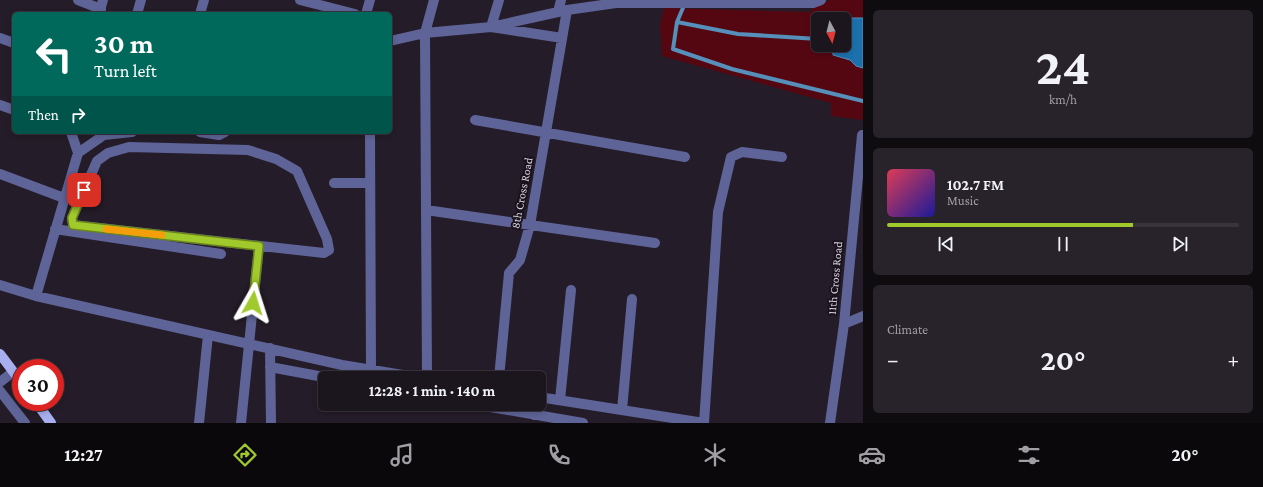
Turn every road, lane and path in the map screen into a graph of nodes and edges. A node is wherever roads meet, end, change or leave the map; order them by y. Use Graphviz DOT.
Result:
graph roads {
  1 [pos="78,0"];
  2 [pos="141,0"];
  3 [pos="204,0"];
  4 [pos="300,0"];
  5 [pos="370,0"];
  6 [pos="434,0"];
  7 [pos="499,0"];
  8 [pos="561,0"];
  9 [pos="821,0"];
  10 [pos="101,8"];
  11 [pos="563,11"];
  12 [pos="138,12"];
  13 [pos="201,12"];
  14 [pos="347,12"];
  15 [pos="367,12"];
  16 [pos="491,27"];
  17 [pos="425,33"];
  18 [pos="0,38"];
  19 [pos="562,38"];
  20 [pos="392,41"];
  21 [pos="12,42"];
  22 [pos="0,105"];
  23 [pos="12,109"];
  24 [pos="475,120"];
  25 [pos="546,132"];
  26 [pos="72,134"];
  27 [pos="103,134"];
  28 [pos="370,134"];
  29 [pos="862,135"];
  30 [pos="80,151"];
  31 [pos="685,157"];
  32 [pos="782,158"];
  33 [pos="97,162"];
  34 [pos="0,174"];
  35 [pos="334,183"];
  36 [pos="370,183"];
  37 [pos="64,198"];
  38 [pos="426,210"];
  39 [pos="530,225"];
  40 [pos="55,229"];
  41 [pos="655,243"];
  42 [pos="259,246"];
  43 [pos="220,254"];
  44 [pos="0,285"];
  45 [pos="571,290"];
  46 [pos="36,296"];
  47 [pos="632,300"];
  48 [pos="863,316"];
  49 [pos="844,324"];
  50 [pos="208,335"];
  51 [pos="248,344"];
  52 [pos="270,348"];
  53 [pos="0,354"];
  54 [pos="270,367"];
  55 [pos="12,370"];
  56 [pos="371,370"];
  57 [pos="377,371"];
  58 [pos="427,371"];
  59 [pos="500,371"];
  60 [pos="0,375"];
  61 [pos="318,376"];
  62 [pos="0,382"];
  63 [pos="0,391"];
  64 [pos="546,398"];
  65 [pos="560,400"];
  66 [pos="622,410"];
  67 [pos="42,411"];
  68 [pos="512,411"];
  69 [pos="534,411"];
  70 [pos="534,415"];
  71 [pos="552,421"];
  72 [pos="25,423"];
  73 [pos="51,423"];
  74 [pos="199,423"];
  75 [pos="241,423"];
  76 [pos="271,423"];
  77 [pos="583,423"];
  78 [pos="700,423"];
  79 [pos="830,423"];
  1 -- 10 [label="street"];
  2 -- 12 [label="street"];
  3 -- 13 [label="street"];
  4 -- 14 [label="street"];
  5 -- 15 [label="street"];
  6 -- 17 [label="street"];
  7 -- 16 [label="street"];
  8 -- 11 [label="street, 8th Cross Road"];
  9 -- 11 [label="street"];
  11 -- 16 [label="street"];
  11 -- 19 [label="street, 8th Cross Road"];
  16 -- 17 [label="street"];
  16 -- 19 [label="street"];
  17 -- 20 [label="street"];
  17 -- 38 [label="street"];
  18 -- 21 [label="street"];
  19 -- 25 [label="street, 8th Cross Road"];
  22 -- 23 [label="street"];
  24 -- 25 [label="street"];
  25 -- 31 [label="street"];
  25 -- 39 [label="street, 8th Cross Road"];
  26 -- 30 [label="street"];
  27 -- 30 [label="street"];
  28 -- 36 [label="street"];
  29 -- 49 [label="street, 11th Cross Road"];
  30 -- 33 [label="street"];
  30 -- 37 [label="street"];
  32 -- 78 [label="street"];
  33 -- 42 [label="street"];
  33 -- 42 [label="street"];
  34 -- 37 [label="street"];
  35 -- 36 [label="street"];
  36 -- 56 [label="street"];
  37 -- 40 [label="street"];
  38 -- 39 [label="street"];
  38 -- 58 [label="street"];
  39 -- 41 [label="street"];
  39 -- 59 [label="street, 8th Cross Road"];
  40 -- 43 [label="street"];
  40 -- 46 [label="street"];
  42 -- 51 [label="street"];
  44 -- 46 [label="street"];
  45 -- 65 [label="street"];
  46 -- 50 [label="street"];
  47 -- 66 [label="street"];
  48 -- 49 [label="street"];
  49 -- 79 [label="street, 11th Cross Road"];
  50 -- 51 [label="street"];
  50 -- 74 [label="street"];
  51 -- 52 [label="street"];
  51 -- 75 [label="street"];
  52 -- 54 [label="street"];
  52 -- 56 [label="street"];
  53 -- 55 [label="main road"];
  54 -- 61 [label="street"];
  54 -- 76 [label="street"];
  55 -- 60 [label="street"];
  55 -- 62 [label="street"];
  56 -- 57 [label="street"];
  63 -- 72 [label="street"];
  64 -- 65 [label="street"];
  65 -- 66 [label="street"];
  66 -- 78 [label="street"];
  67 -- 73 [label="main road"];
  68 -- 70 [label="street"];
  69 -- 70 [label="street"];
  70 -- 71 [label="street"];
  71 -- 77 [label="street"];
}
